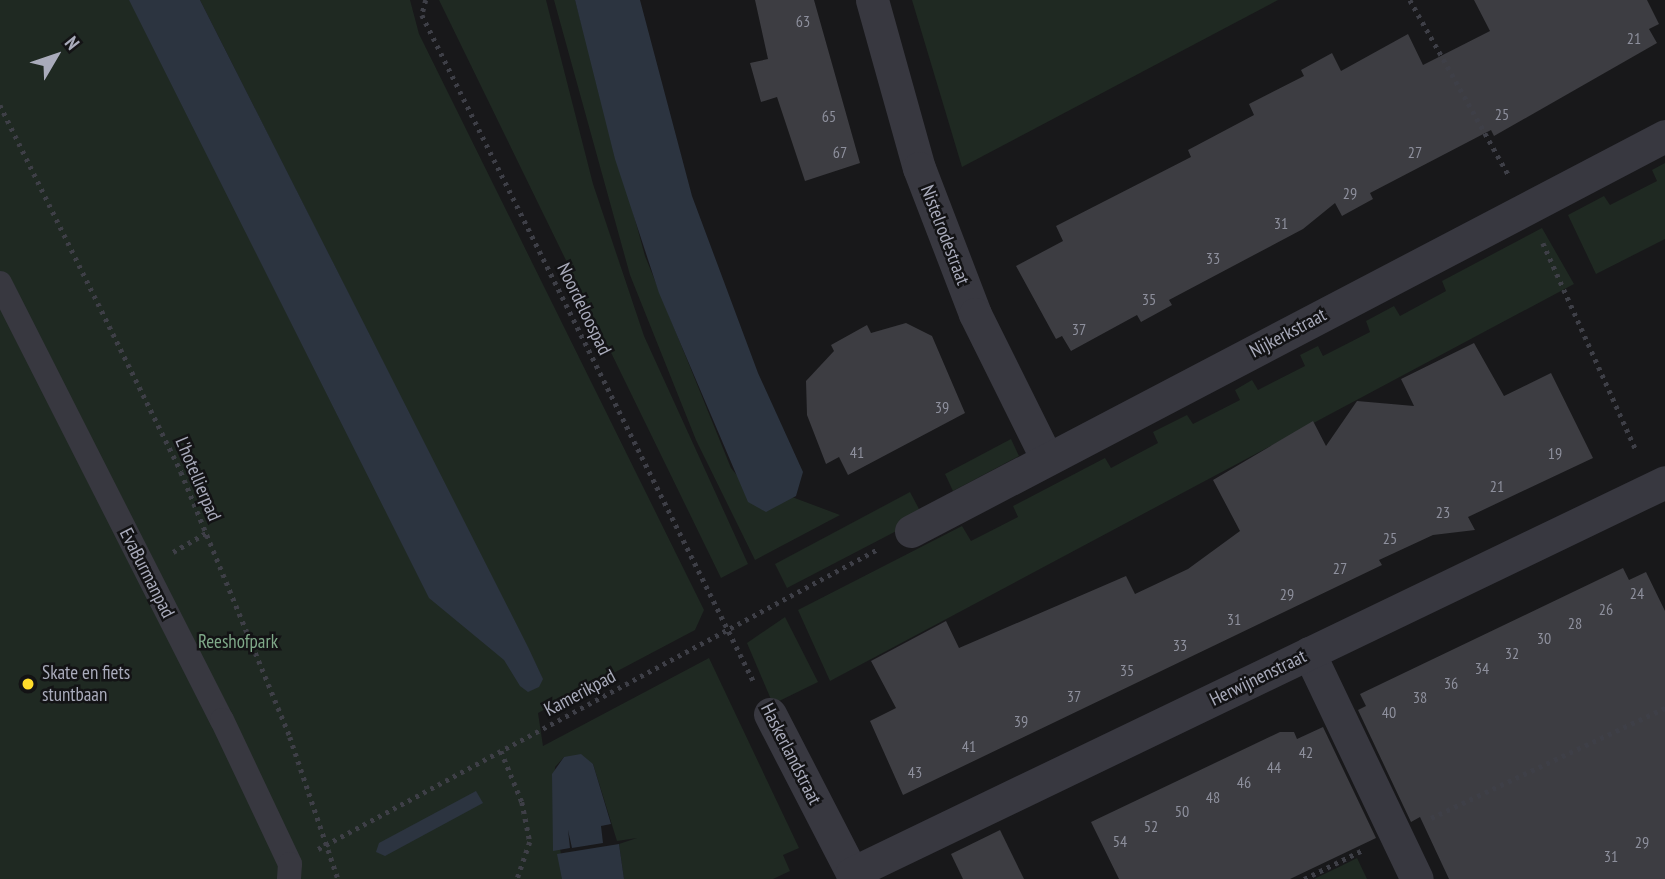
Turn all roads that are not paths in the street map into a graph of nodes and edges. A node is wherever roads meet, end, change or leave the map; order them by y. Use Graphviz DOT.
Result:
graph roads {
  1 [pos="872,0"];
  2 [pos="1665,136"];
  3 [pos="0,283"];
  4 [pos="1047,459"];
  5 [pos="1661,494"];
  6 [pos="911,531"];
  7 [pos="1309,653"];
  8 [pos="770,714"];
  9 [pos="289,871"];
  10 [pos="853,876"];
  11 [pos="1417,879"];
  1 -- 4 [label="street, Nistelrodestraat"];
  2 -- 4 [label="street, Nijkerkstraat"];
  3 -- 9 [label="street, EvaBurmanpad"];
  4 -- 6 [label="street, Nijkerkstraat"];
  5 -- 7 [label="street, Herwijnenstraat"];
  7 -- 10 [label="street, Herwijnenstraat"];
  7 -- 11 [label="street"];
  8 -- 10 [label="street, Haskerlandstraat"];
}
